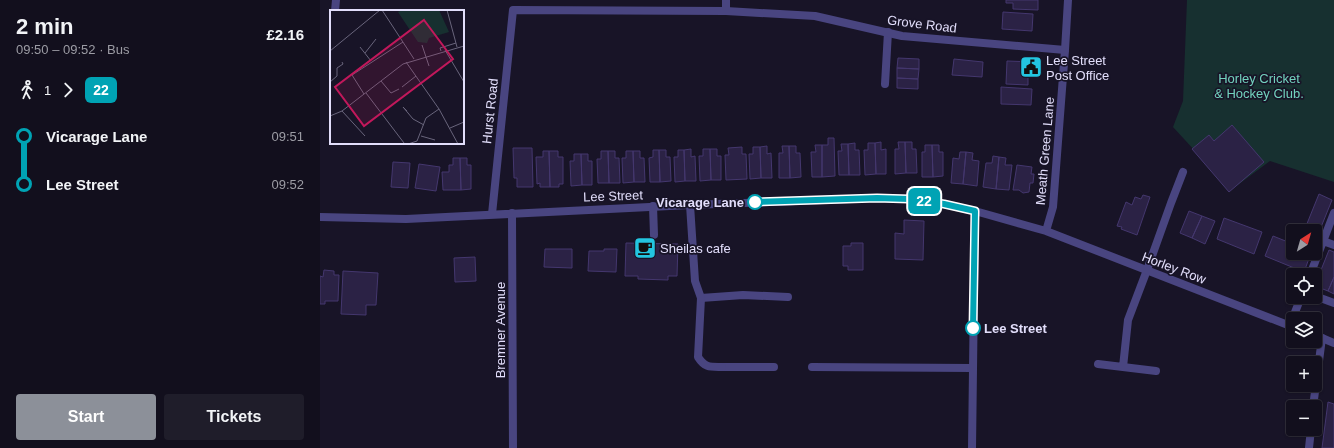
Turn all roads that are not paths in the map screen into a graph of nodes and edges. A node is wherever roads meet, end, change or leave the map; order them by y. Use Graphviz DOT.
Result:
graph roads {
  1 [pos="336,0"];
  2 [pos="726,0"];
  3 [pos="1068,0"];
  4 [pos="335,10"];
  5 [pos="512,10"];
  6 [pos="726,11"];
  7 [pos="888,32"];
  8 [pos="1065,50"];
  9 [pos="885,84"];
  10 [pos="1183,172"];
  11 [pos="690,205"];
  12 [pos="653,206"];
  13 [pos="975,211"];
  14 [pos="512,213"];
  15 [pos="1334,213"];
  16 [pos="492,214"];
  17 [pos="320,217"];
  18 [pos="1046,231"];
  19 [pos="654,235"];
  20 [pos="1323,241"];
  21 [pos="1334,245"];
  22 [pos="1313,268"];
  23 [pos="1147,270"];
  24 [pos="788,297"];
  25 [pos="701,298"];
  26 [pos="1322,299"];
  27 [pos="1334,304"];
  28 [pos="1286,324"];
  29 [pos="1322,338"];
  30 [pos="1334,343"];
  31 [pos="1318,348"];
  32 [pos="1098,364"];
  33 [pos="774,367"];
  34 [pos="812,367"];
  35 [pos="1123,367"];
  36 [pos="972,368"];
  37 [pos="1156,371"];
  38 [pos="1314,400"];
  39 [pos="1310,436"];
  40 [pos="513,448"];
  41 [pos="972,448"];
  42 [pos="1308,448"];
  1 -- 4 [label="street"];
  2 -- 6 [label="street"];
  3 -- 8 [label="street, Meath Green Lane"];
  5 -- 6 [label="street, Grove Road"];
  5 -- 16 [label="street, Hurst Road"];
  6 -- 7 [label="street, Grove Road"];
  7 -- 8 [label="street, Grove Road"];
  7 -- 9 [label="street"];
  8 -- 18 [label="street, Meath Green Lane"];
  10 -- 23 [label="street"];
  11 -- 12 [label="street, Lee Street"];
  11 -- 13 [label="street, Lee Street"];
  11 -- 25 [label="street"];
  12 -- 14 [label="street, Lee Street"];
  12 -- 19 [label="street"];
  13 -- 18 [label="street, Lee Street"];
  13 -- 36 [label="street"];
  14 -- 16 [label="street, Lee Street"];
  14 -- 40 [label="street, Bremner Avenue"];
  15 -- 20 [label="street"];
  16 -- 17 [label="street, Lee Street"];
  18 -- 23 [label="street, Horley Row"];
  20 -- 21 [label="street"];
  20 -- 22 [label="street"];
  23 -- 28 [label="street, Horley Row"];
  23 -- 35 [label="street"];
  24 -- 25 [label="street"];
  25 -- 33 [label="street"];
  26 -- 27 [label="street"];
  29 -- 30 [label="street"];
  31 -- 38 [label="street"];
  32 -- 35 [label="street"];
  34 -- 36 [label="street"];
  35 -- 37 [label="street"];
  36 -- 41 [label="street"];
  39 -- 42 [label="street"];
}
